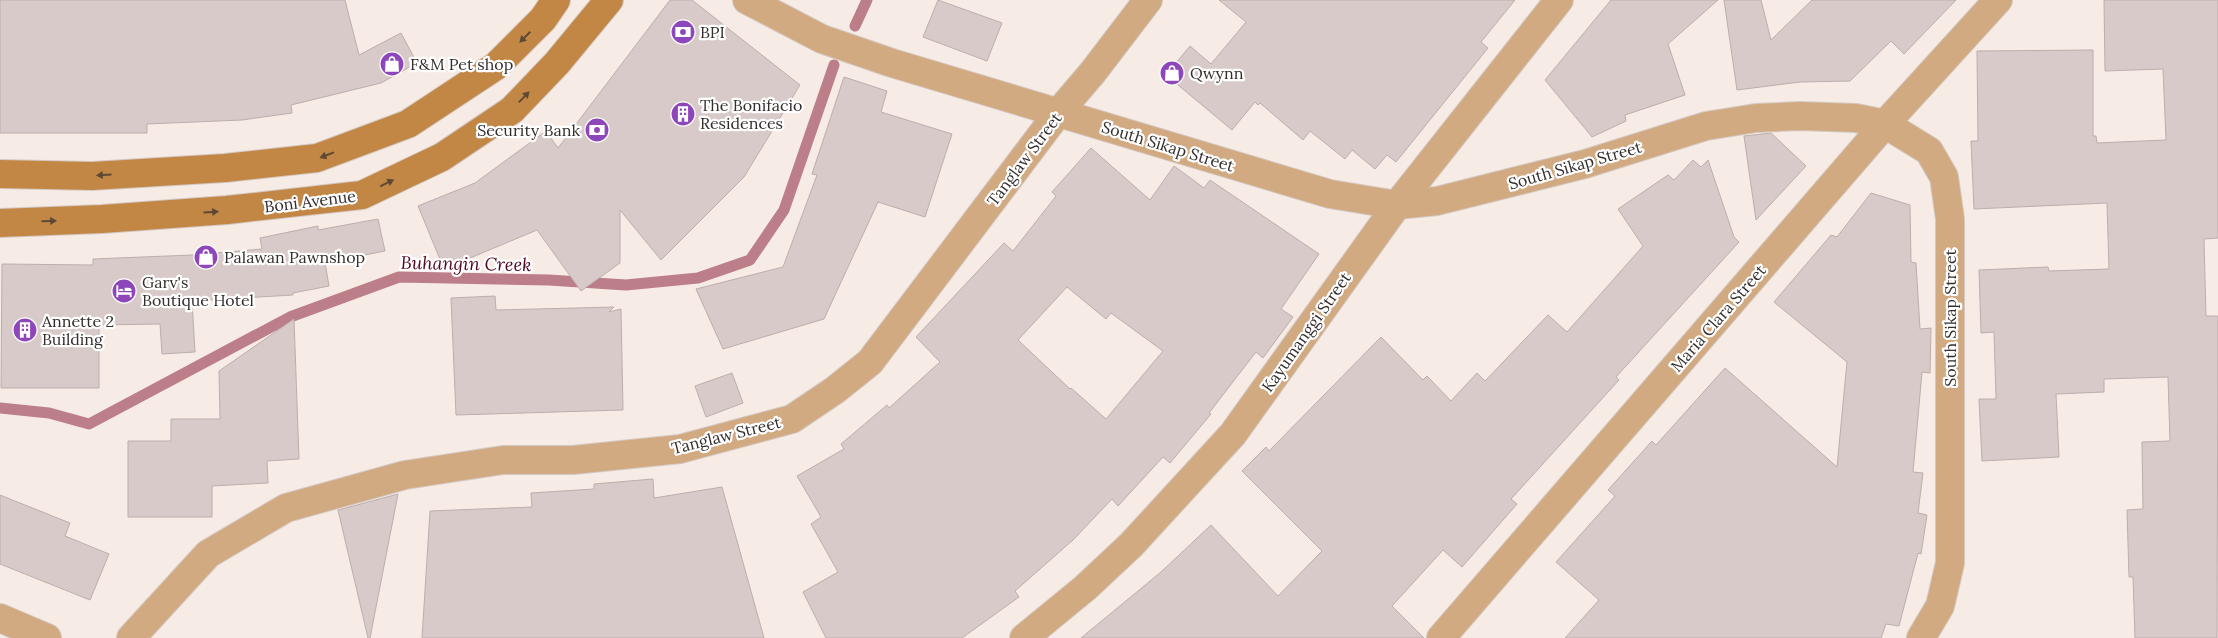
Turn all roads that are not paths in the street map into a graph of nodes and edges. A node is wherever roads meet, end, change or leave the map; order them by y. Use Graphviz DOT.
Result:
graph roads {
  1 [pos="556,0"];
  2 [pos="609,0"];
  3 [pos="747,0"];
  4 [pos="1148,0"];
  5 [pos="1559,0"];
  6 [pos="1998,0"];
  7 [pos="1058,113"];
  8 [pos="1885,124"];
  9 [pos="0,174"];
  10 [pos="1397,206"];
  11 [pos="0,222"];
  12 [pos="0,618"];
  13 [pos="48,638"];
  14 [pos="132,638"];
  15 [pos="1024,638"];
  16 [pos="1441,638"];
  17 [pos="1921,638"];
  1 -- 9 [label="main road, one-way"];
  11 -- 2 [label="main road, Boni Avenue, one-way"];
  3 -- 7 [label="street, South Sikap Street"];
  4 -- 7 [label="street, Tanglaw Street"];
  5 -- 10 [label="street, Kayumanggi Street"];
  6 -- 8 [label="street, Maria Clara Street"];
  7 -- 10 [label="street, South Sikap Street"];
  7 -- 14 [label="street, Tanglaw Street"];
  8 -- 10 [label="street, South Sikap Street"];
  8 -- 16 [label="street, Maria Clara Street"];
  8 -- 17 [label="street, South Sikap Street"];
  10 -- 15 [label="street, Kayumanggi Street"];
  12 -- 13 [label="street"];
}
